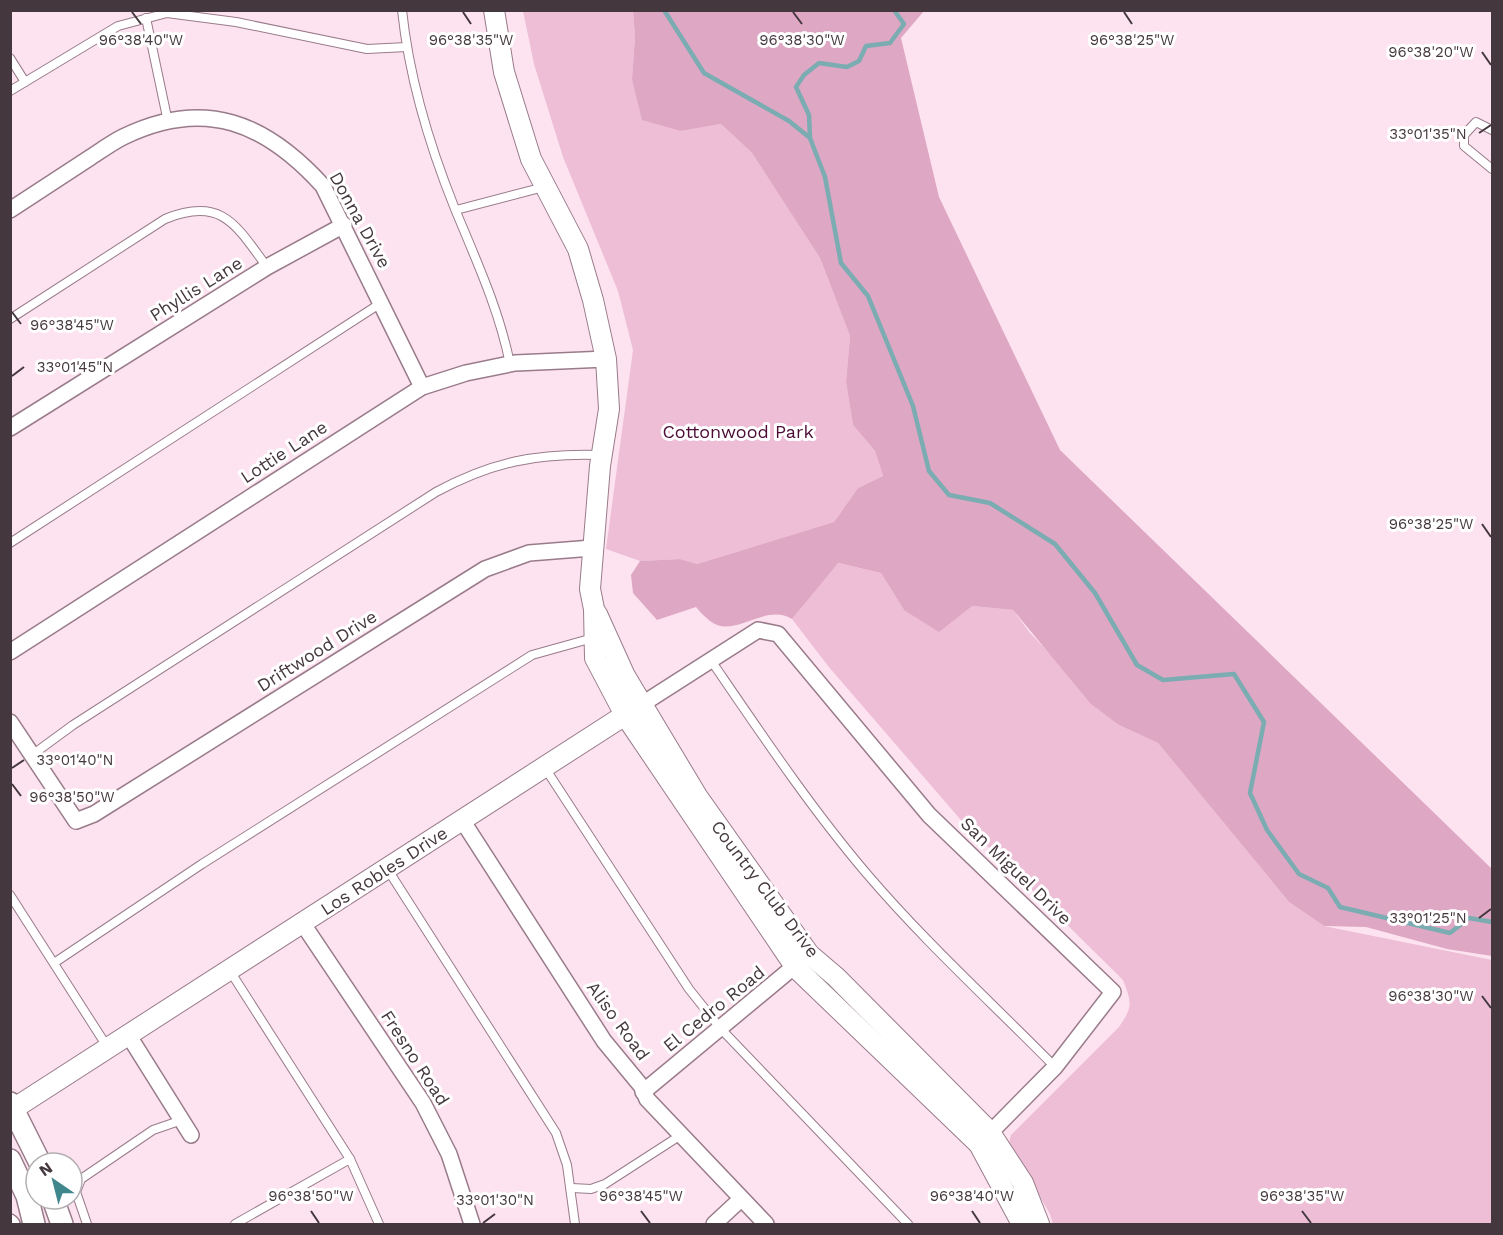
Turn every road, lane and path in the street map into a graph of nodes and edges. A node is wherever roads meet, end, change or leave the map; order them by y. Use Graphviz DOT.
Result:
graph roads {
  1 [pos="402,10"];
  2 [pos="495,10"];
  3 [pos="146,18"];
  4 [pos="407,48"];
  5 [pos="10,58"];
  6 [pos="25,82"];
  7 [pos="10,91"];
  8 [pos="168,122"];
  9 [pos="1492,130"];
  10 [pos="1492,169"];
  11 [pos="545,187"];
  12 [pos="10,210"];
  13 [pos="456,210"];
  14 [pos="344,225"];
  15 [pos="267,267"];
  16 [pos="381,303"];
  17 [pos="10,320"];
  18 [pos="606,359"];
  19 [pos="510,364"];
  20 [pos="422,387"];
  21 [pos="10,428"];
  22 [pos="602,455"];
  23 [pos="10,543"];
  24 [pos="592,548"];
  25 [pos="594,609"];
  26 [pos="758,630"];
  27 [pos="595,638"];
  28 [pos="10,652"];
  29 [pos="710,659"];
  30 [pos="642,704"];
  31 [pos="624,715"];
  32 [pos="10,722"];
  33 [pos="32,755"];
  34 [pos="544,767"];
  35 [pos="462,820"];
  36 [pos="387,869"];
  37 [pos="10,895"];
  38 [pos="303,924"];
  39 [pos="802,961"];
  40 [pos="54,963"];
  41 [pos="230,970"];
  42 [pos="721,1029"];
  43 [pos="129,1036"];
  44 [pos="109,1049"];
  45 [pos="1055,1067"];
  46 [pos="643,1092"];
  47 [pos="12,1108"];
  48 [pos="182,1120"];
  49 [pos="191,1135"];
  50 [pos="681,1135"];
  51 [pos="984,1138"];
  52 [pos="34,1151"];
  53 [pos="350,1159"];
  54 [pos="10,1160"];
  55 [pos="572,1188"];
  56 [pos="741,1199"];
  57 [pos="34,1224"];
  58 [pos="87,1224"];
  59 [pos="235,1224"];
  60 [pos="379,1224"];
  61 [pos="472,1224"];
  62 [pos="575,1224"];
  63 [pos="714,1224"];
  64 [pos="766,1224"];
  65 [pos="908,1224"];
  66 [pos="1022,1224"];
  67 [pos="1039,1224"];
  1 -- 4 [label="lane"];
  2 -- 11 [label="street, Country Club Drive"];
  3 -- 4 [label="lane"];
  3 -- 6 [label="lane"];
  3 -- 8 [label="lane"];
  4 -- 13 [label="lane"];
  5 -- 6 [label="lane"];
  6 -- 7 [label="lane"];
  8 -- 12 [label="street, Donna Drive"];
  8 -- 14 [label="street, Donna Drive"];
  9 -- 10 [label="lane"];
  11 -- 13 [label="lane"];
  11 -- 18 [label="street, Country Club Drive"];
  13 -- 19 [label="lane"];
  14 -- 15 [label="street, Phyllis Lane"];
  14 -- 16 [label="street, Donna Drive"];
  15 -- 17 [label="lane"];
  15 -- 21 [label="street, Phyllis Lane"];
  16 -- 20 [label="street, Donna Drive"];
  16 -- 23 [label="lane"];
  18 -- 19 [label="street, Lottie Lane"];
  18 -- 22 [label="street, Country Club Drive"];
  19 -- 20 [label="street, Lottie Lane"];
  20 -- 28 [label="street, Lottie Lane"];
  22 -- 24 [label="street, Country Club Drive"];
  22 -- 33 [label="lane"];
  24 -- 25 [label="street, Country Club Drive"];
  24 -- 33 [label="street, Driftwood Drive"];
  25 -- 27 [label="street, Country Club Drive"];
  25 -- 30 [label="street, Country Club Drive"];
  26 -- 29 [label="street, Los Robles Drive"];
  26 -- 45 [label="street, San Miguel Drive"];
  27 -- 31 [label="street, Country Club Drive"];
  27 -- 40 [label="lane"];
  29 -- 30 [label="street, Los Robles Drive"];
  29 -- 45 [label="lane"];
  30 -- 31 [label="street, Los Robles Drive"];
  30 -- 39 [label="street, Country Club Drive"];
  31 -- 34 [label="street, Los Robles Drive"];
  31 -- 39 [label="street, Country Club Drive"];
  32 -- 33 [label="street"];
  34 -- 35 [label="street, Los Robles Drive"];
  34 -- 42 [label="lane"];
  35 -- 36 [label="street, Los Robles Drive"];
  35 -- 46 [label="street, Aliso Road"];
  36 -- 38 [label="street, Los Robles Drive"];
  36 -- 55 [label="lane"];
  37 -- 40 [label="lane"];
  38 -- 41 [label="street, Los Robles Drive"];
  38 -- 61 [label="street, Fresno Road"];
  39 -- 42 [label="street, El Cedro Road"];
  39 -- 51 [label="street, Country Club Drive"];
  40 -- 44 [label="lane"];
  41 -- 43 [label="street, Los Robles Drive"];
  41 -- 53 [label="lane"];
  42 -- 46 [label="street, El Cedro Road"];
  42 -- 65 [label="lane"];
  43 -- 44 [label="street, Los Robles Drive"];
  43 -- 48 [label="street"];
  44 -- 47 [label="street, Los Robles Drive"];
  45 -- 51 [label="street, San Miguel Drive"];
  46 -- 50 [label="street, Aliso Road"];
  47 -- 52 [label="main road"];
  48 -- 49 [label="street"];
  48 -- 58 [label="lane"];
  50 -- 55 [label="lane"];
  50 -- 56 [label="street, Aliso Road"];
  51 -- 66 [label="street, Country Club Drive"];
  51 -- 67 [label="street, Country Club Drive"];
  53 -- 59 [label="lane"];
  53 -- 60 [label="lane"];
  54 -- 57 [label="main road"];
  55 -- 62 [label="lane"];
  56 -- 63 [label="street"];
  56 -- 64 [label="street, Aliso Road"];
}
